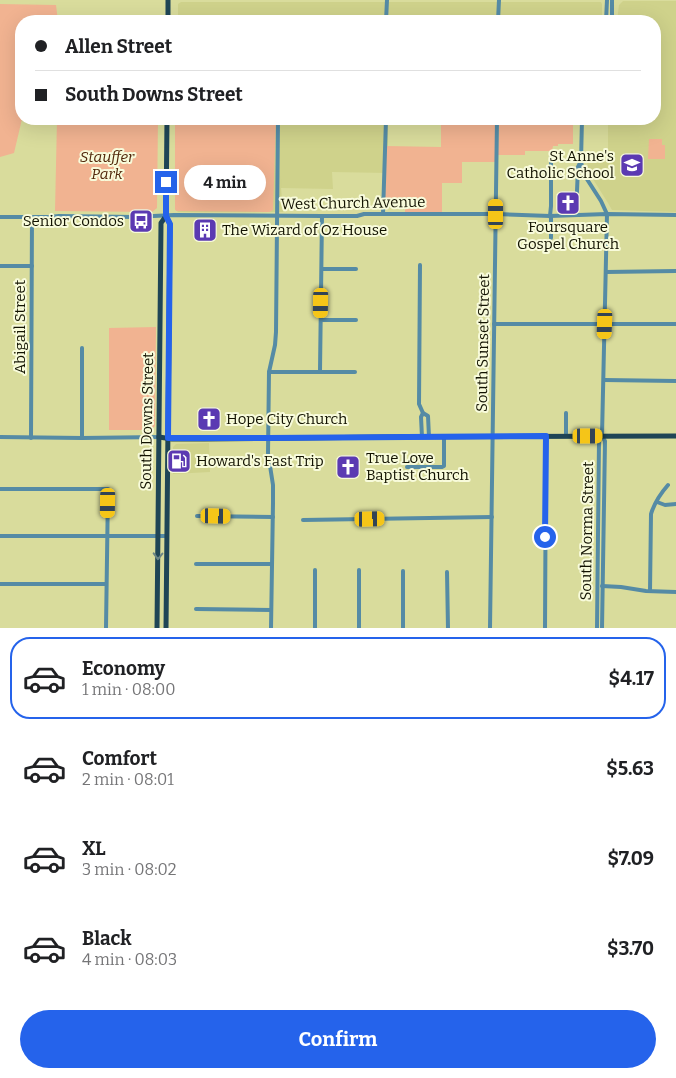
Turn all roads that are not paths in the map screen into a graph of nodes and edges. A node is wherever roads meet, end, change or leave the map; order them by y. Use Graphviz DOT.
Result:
graph roads {
  1 [pos="168,0"];
  2 [pos="387,0"];
  3 [pos="499,0"];
  4 [pos="607,0"];
  5 [pos="612,0"];
  6 [pos="168,15"];
  7 [pos="386,15"];
  8 [pos="498,15"];
  9 [pos="606,15"];
  10 [pos="612,15"];
  11 [pos="167,125"];
  12 [pos="278,125"];
  13 [pos="386,125"];
  14 [pos="497,125"];
  15 [pos="582,125"];
  16 [pos="551,155"];
  17 [pos="581,161"];
  18 [pos="383,214"];
  19 [pos="496,214"];
  20 [pos="607,214"];
  21 [pos="277,215"];
  22 [pos="576,215"];
  23 [pos="676,215"];
  24 [pos="166,216"];
  25 [pos="322,216"];
  26 [pos="550,216"];
  27 [pos="0,217"];
  28 [pos="32,217"];
  29 [pos="551,238"];
  30 [pos="420,265"];
  31 [pos="0,266"];
  32 [pos="32,266"];
  33 [pos="356,268"];
  34 [pos="322,269"];
  35 [pos="676,271"];
  36 [pos="606,272"];
  37 [pos="321,320"];
  38 [pos="356,320"];
  39 [pos="494,324"];
  40 [pos="605,324"];
  41 [pos="676,324"];
  42 [pos="82,348"];
  43 [pos="320,371"];
  44 [pos="269,372"];
  45 [pos="356,372"];
  46 [pos="604,380"];
  47 [pos="676,380"];
  48 [pos="423,413"];
  49 [pos="566,413"];
  50 [pos="429,436"];
  51 [pos="444,436"];
  52 [pos="493,436"];
  53 [pos="546,436"];
  54 [pos="566,436"];
  55 [pos="602,436"];
  56 [pos="676,436"];
  57 [pos="0,437"];
  58 [pos="159,437"];
  59 [pos="422,437"];
  60 [pos="31,438"];
  61 [pos="82,438"];
  62 [pos="168,438"];
  63 [pos="268,438"];
  64 [pos="407,467"];
  65 [pos="668,485"];
  66 [pos="0,489"];
  67 [pos="656,502"];
  68 [pos="676,504"];
  69 [pos="197,516"];
  70 [pos="273,517"];
  71 [pos="492,517"];
  72 [pos="302,520"];
  73 [pos="0,536"];
  74 [pos="108,536"];
  75 [pos="158,536"];
  76 [pos="166,536"];
  77 [pos="196,564"];
  78 [pos="272,564"];
  79 [pos="315,570"];
  80 [pos="359,570"];
  81 [pos="403,571"];
  82 [pos="448,572"];
  83 [pos="0,584"];
  84 [pos="106,584"];
  85 [pos="600,586"];
  86 [pos="650,591"];
  87 [pos="676,592"];
  88 [pos="196,609"];
  89 [pos="271,610"];
  90 [pos="106,628"];
  91 [pos="157,628"];
  92 [pos="166,628"];
  93 [pos="271,628"];
  94 [pos="315,628"];
  95 [pos="358,628"];
  96 [pos="403,628"];
  97 [pos="448,628"];
  98 [pos="490,628"];
  99 [pos="545,628"];
  100 [pos="597,628"];
  101 [pos="602,628"];
  1 -- 6 [label="main road"];
  2 -- 7 [label="street"];
  3 -- 8 [label="street"];
  4 -- 9 [label="street"];
  5 -- 10 [label="street"];
  11 -- 24 [label="main road, South Downs Street"];
  12 -- 21 [label="street"];
  13 -- 18 [label="street"];
  14 -- 19 [label="street, South Sunset Street"];
  15 -- 17 [label="street, South Norma Street"];
  16 -- 26 [label="street"];
  17 -- 20 [label="street, South Norma Street"];
  17 -- 22 [label="street, South Norma Street"];
  18 -- 19 [label="street, West Church Avenue"];
  18 -- 25 [label="street, West Church Avenue"];
  19 -- 26 [label="street, West Church Avenue"];
  19 -- 39 [label="street, South Sunset Street"];
  20 -- 22 [label="street, West Church Avenue"];
  20 -- 23 [label="street, West Church Avenue"];
  20 -- 36 [label="street, South Norma Street"];
  21 -- 24 [label="street, West Church Avenue"];
  21 -- 25 [label="street, West Church Avenue"];
  21 -- 44 [label="street"];
  22 -- 26 [label="street, West Church Avenue"];
  24 -- 28 [label="street, West Church Avenue"];
  24 -- 58 [label="main road, South Downs Street"];
  24 -- 62 [label="main road, South Downs Street"];
  25 -- 34 [label="street"];
  26 -- 29 [label="street"];
  27 -- 28 [label="street, West Church Avenue"];
  28 -- 32 [label="street, Abigail Street"];
  30 -- 48 [label="street"];
  31 -- 32 [label="street"];
  32 -- 60 [label="street, Abigail Street"];
  33 -- 34 [label="street"];
  34 -- 37 [label="street"];
  35 -- 36 [label="street"];
  36 -- 40 [label="street, South Norma Street"];
  37 -- 38 [label="street"];
  37 -- 43 [label="street"];
  39 -- 40 [label="street"];
  39 -- 52 [label="street, South Sunset Street"];
  40 -- 41 [label="street"];
  40 -- 46 [label="street, South Norma Street"];
  42 -- 61 [label="street"];
  43 -- 44 [label="street"];
  43 -- 45 [label="street"];
  44 -- 63 [label="street"];
  46 -- 47 [label="street"];
  46 -- 55 [label="street, South Norma Street"];
  48 -- 50 [label="street"];
  48 -- 59 [label="street"];
  49 -- 54 [label="street"];
  50 -- 51 [label="main road"];
  50 -- 59 [label="main road"];
  51 -- 52 [label="main road"];
  51 -- 64 [label="street"];
  52 -- 53 [label="main road"];
  52 -- 71 [label="street, South Sunset Street"];
  53 -- 54 [label="main road"];
  53 -- 99 [label="street"];
  54 -- 55 [label="main road"];
  55 -- 56 [label="main road"];
  55 -- 85 [label="street, South Norma Street"];
  57 -- 60 [label="street"];
  58 -- 61 [label="street"];
  58 -- 62 [label="main road"];
  58 -- 75 [label="main road, South Downs Street"];
  59 -- 63 [label="main road"];
  60 -- 61 [label="street"];
  62 -- 63 [label="main road"];
  62 -- 76 [label="main road, South Downs Street"];
  63 -- 70 [label="street"];
  65 -- 67 [label="street"];
  66 -- 74 [label="street"];
  67 -- 68 [label="street"];
  67 -- 86 [label="street"];
  69 -- 70 [label="street"];
  70 -- 78 [label="street"];
  71 -- 72 [label="street"];
  71 -- 98 [label="street, South Sunset Street"];
  73 -- 74 [label="street"];
  74 -- 75 [label="street"];
  74 -- 84 [label="street"];
  75 -- 76 [label="street"];
  75 -- 91 [label="main road, South Downs Street, one-way"];
  76 -- 92 [label="main road, South Downs Street"];
  77 -- 78 [label="street"];
  78 -- 89 [label="street"];
  79 -- 94 [label="street"];
  80 -- 95 [label="street"];
  81 -- 96 [label="street"];
  82 -- 97 [label="street"];
  83 -- 84 [label="street"];
  84 -- 90 [label="street"];
  85 -- 86 [label="street"];
  85 -- 100 [label="street, South Norma Street"];
  85 -- 101 [label="street, South Norma Street"];
  86 -- 87 [label="street"];
  88 -- 89 [label="street"];
  89 -- 93 [label="street"];
}
